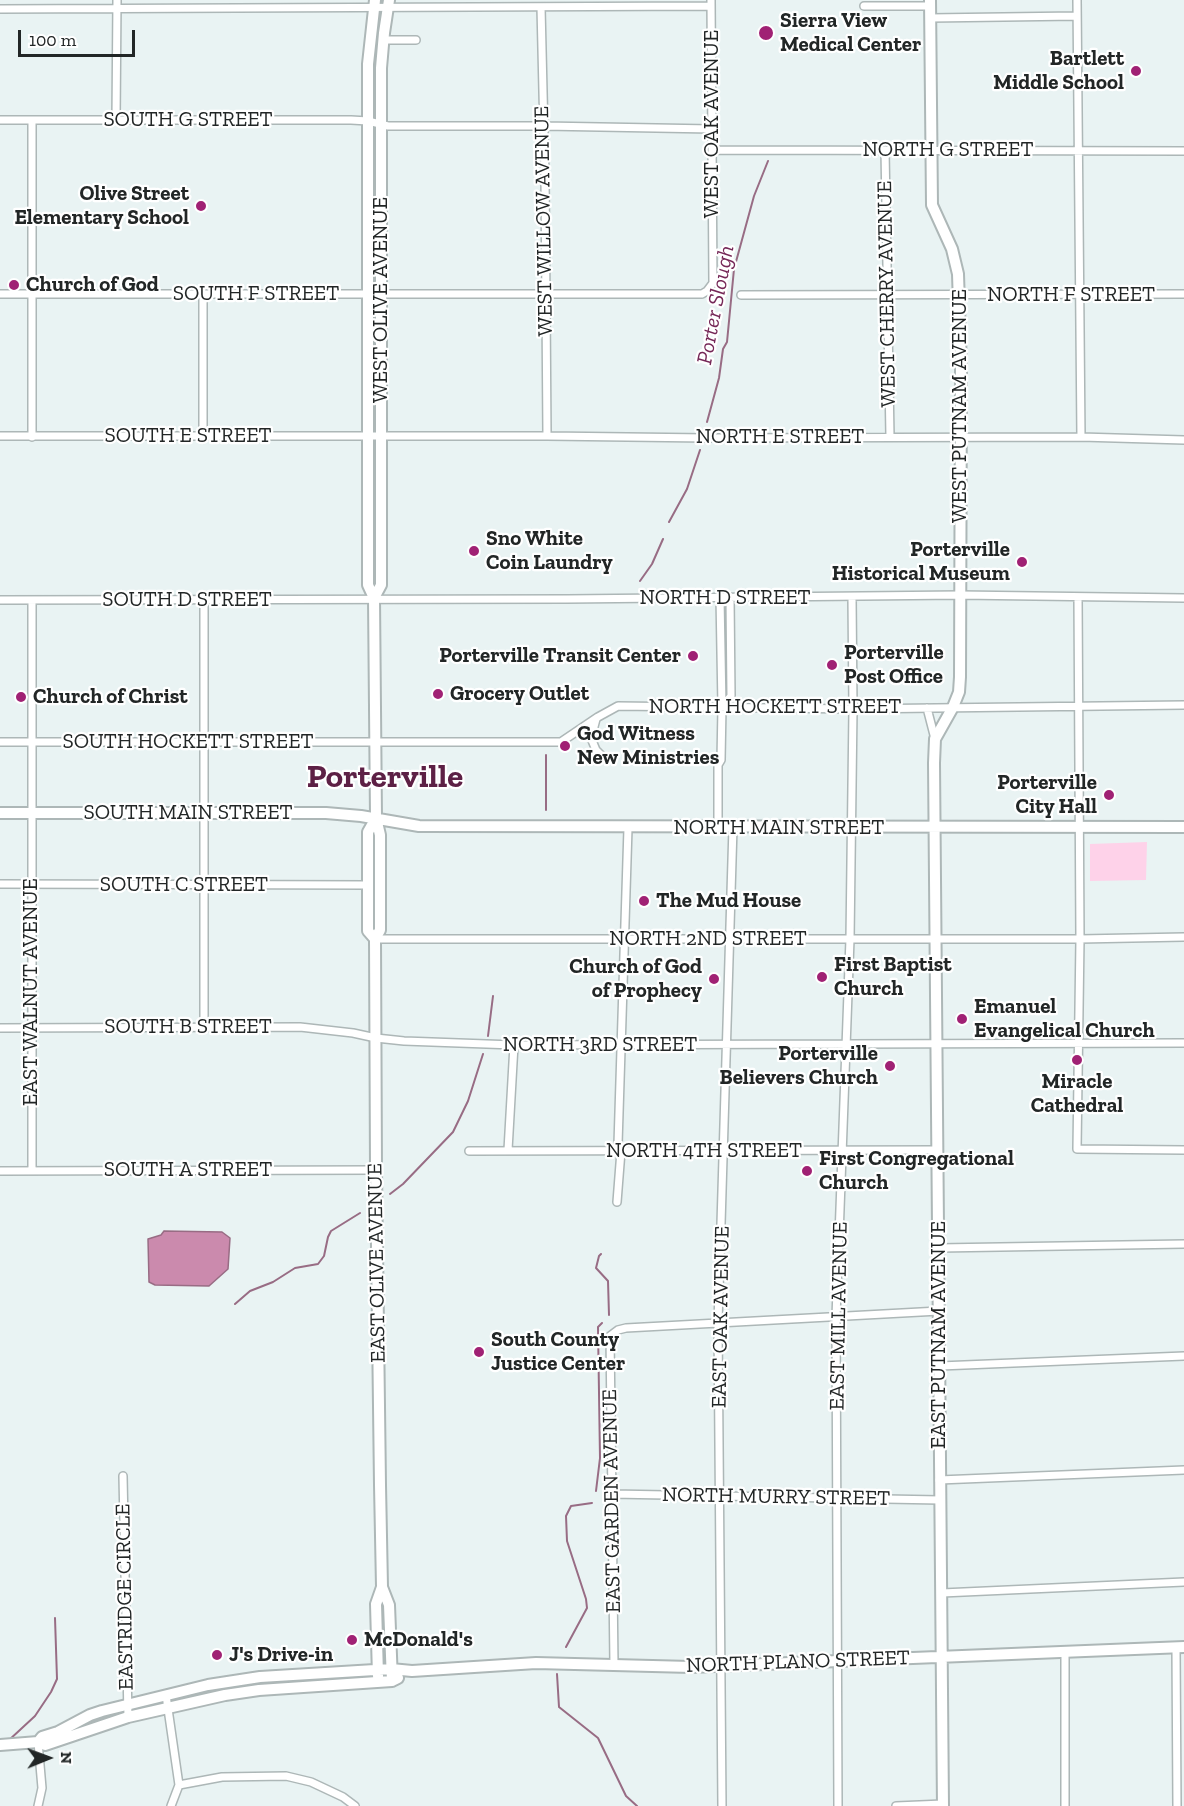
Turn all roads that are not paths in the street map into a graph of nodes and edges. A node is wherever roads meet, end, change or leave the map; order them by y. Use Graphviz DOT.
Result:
graph roads {
  1 [pos="117,0"];
  2 [pos="1077,0"];
  3 [pos="711,3"];
  4 [pos="930,3"];
  5 [pos="381,4"];
  6 [pos="864,6"];
  7 [pos="541,7"];
  8 [pos="0,9"];
  9 [pos="117,10"];
  10 [pos="1077,16"];
  11 [pos="930,18"];
  12 [pos="383,40"];
  13 [pos="416,40"];
  14 [pos="0,120"];
  15 [pos="116,120"];
  16 [pos="32,121"];
  17 [pos="374,123"];
  18 [pos="544,126"];
  19 [pos="712,129"];
  20 [pos="712,150"];
  21 [pos="885,150"];
  22 [pos="932,150"];
  23 [pos="1079,151"];
  24 [pos="1184,151"];
  25 [pos="368,186"];
  26 [pos="381,222"];
  27 [pos="203,293"];
  28 [pos="545,293"];
  29 [pos="0,294"];
  30 [pos="31,294"];
  31 [pos="368,294"];
  32 [pos="381,294"];
  33 [pos="1079,294"];
  34 [pos="1184,294"];
  35 [pos="741,295"];
  36 [pos="888,295"];
  37 [pos="960,296"];
  38 [pos="0,436"];
  39 [pos="203,436"];
  40 [pos="547,436"];
  41 [pos="32,437"];
  42 [pos="375,437"];
  43 [pos="890,437"];
  44 [pos="1081,437"];
  45 [pos="961,438"];
  46 [pos="1184,440"];
  47 [pos="960,595"];
  48 [pos="720,597"];
  49 [pos="730,597"];
  50 [pos="852,597"];
  51 [pos="1078,597"];
  52 [pos="374,598"];
  53 [pos="1184,598"];
  54 [pos="0,600"];
  55 [pos="204,600"];
  56 [pos="32,601"];
  57 [pos="1184,705"];
  58 [pos="1079,706"];
  59 [pos="722,707"];
  60 [pos="953,707"];
  61 [pos="927,708"];
  62 [pos="853,709"];
  63 [pos="596,718"];
  64 [pos="935,739"];
  65 [pos="202,741"];
  66 [pos="0,742"];
  67 [pos="30,742"];
  68 [pos="375,742"];
  69 [pos="603,757"];
  70 [pos="0,813"];
  71 [pos="32,813"];
  72 [pos="203,813"];
  73 [pos="376,818"];
  74 [pos="733,827"];
  75 [pos="852,827"];
  76 [pos="1184,827"];
  77 [pos="628,828"];
  78 [pos="718,828"];
  79 [pos="934,828"];
  80 [pos="1079,828"];
  81 [pos="0,884"];
  82 [pos="31,884"];
  83 [pos="202,885"];
  84 [pos="368,885"];
  85 [pos="1184,937"];
  86 [pos="375,939"];
  87 [pos="624,939"];
  88 [pos="850,939"];
  89 [pos="934,939"];
  90 [pos="1080,939"];
  91 [pos="729,940"];
  92 [pos="204,1026"];
  93 [pos="0,1028"];
  94 [pos="31,1028"];
  95 [pos="376,1038"];
  96 [pos="1184,1043"];
  97 [pos="847,1044"];
  98 [pos="937,1044"];
  99 [pos="1078,1044"];
  100 [pos="514,1045"];
  101 [pos="621,1045"];
  102 [pos="726,1045"];
  103 [pos="508,1150"];
  104 [pos="724,1150"];
  105 [pos="938,1150"];
  106 [pos="1184,1150"];
  107 [pos="469,1151"];
  108 [pos="621,1151"];
  109 [pos="844,1151"];
  110 [pos="376,1170"];
  111 [pos="0,1171"];
  112 [pos="32,1171"];
  113 [pos="617,1202"];
  114 [pos="1184,1244"];
  115 [pos="939,1248"];
  116 [pos="939,1311"];
  117 [pos="836,1317"];
  118 [pos="718,1323"];
  119 [pos="1184,1356"];
  120 [pos="940,1366"];
  121 [pos="1184,1470"];
  122 [pos="123,1476"];
  123 [pos="939,1480"];
  124 [pos="612,1494"];
  125 [pos="720,1496"];
  126 [pos="836,1499"];
  127 [pos="940,1500"];
  128 [pos="1184,1582"];
  129 [pos="382,1587"];
  130 [pos="942,1593"];
  131 [pos="1180,1647"];
  132 [pos="1065,1652"];
  133 [pos="941,1656"];
  134 [pos="836,1661"];
  135 [pos="614,1665"];
  136 [pos="721,1666"];
  137 [pos="391,1669"];
  138 [pos="378,1670"];
  139 [pos="412,1671"];
  140 [pos="243,1679"];
  141 [pos="392,1681"];
  142 [pos="379,1682"];
  143 [pos="166,1695"];
  144 [pos="202,1699"];
  145 [pos="127,1705"];
  146 [pos="168,1707"];
  147 [pos="1180,1708"];
  148 [pos="128,1717"];
  149 [pos="38,1742"];
  150 [pos="0,1745"];
  151 [pos="179,1785"];
  152 [pos="943,1805"];
  153 [pos="38,1806"];
  154 [pos="171,1806"];
  155 [pos="356,1806"];
  156 [pos="722,1806"];
  157 [pos="838,1806"];
  158 [pos="896,1806"];
  159 [pos="1065,1806"];
  160 [pos="1177,1806"];
  1 -- 9 [label="street"];
  2 -- 10 [label="street"];
  3 -- 7 [label="street"];
  3 -- 19 [label="street, WEST OAK AVENUE"];
  4 -- 6 [label="street"];
  4 -- 11 [label="main road, WEST PUTNAM AVENUE"];
  5 -- 7 [label="street"];
  5 -- 9 [label="street"];
  5 -- 12 [label="main road, WEST OLIVE AVENUE"];
  5 -- 17 [label="main road, WEST OLIVE AVENUE"];
  7 -- 18 [label="street, WEST WILLOW AVENUE"];
  8 -- 9 [label="street"];
  9 -- 15 [label="street"];
  10 -- 11 [label="street"];
  10 -- 23 [label="street"];
  11 -- 22 [label="main road, WEST PUTNAM AVENUE"];
  12 -- 13 [label="street"];
  12 -- 17 [label="main road, WEST OLIVE AVENUE"];
  14 -- 16 [label="street, SOUTH G STREET"];
  15 -- 16 [label="street, SOUTH G STREET"];
  15 -- 17 [label="street, SOUTH G STREET"];
  16 -- 30 [label="street"];
  17 -- 18 [label="street"];
  17 -- 25 [label="main road, WEST OLIVE AVENUE"];
  17 -- 26 [label="main road, WEST OLIVE AVENUE"];
  18 -- 19 [label="street"];
  18 -- 28 [label="street, WEST WILLOW AVENUE"];
  19 -- 20 [label="street, WEST OAK AVENUE"];
  20 -- 21 [label="street, NORTH G STREET"];
  20 -- 28 [label="street, WEST OAK AVENUE"];
  21 -- 22 [label="street, NORTH G STREET"];
  21 -- 36 [label="street, WEST CHERRY AVENUE"];
  22 -- 23 [label="street, NORTH G STREET"];
  22 -- 37 [label="main road, WEST PUTNAM AVENUE"];
  23 -- 24 [label="street, NORTH G STREET"];
  23 -- 33 [label="street"];
  25 -- 26 [label="main road"];
  25 -- 31 [label="main road, WEST OLIVE AVENUE"];
  26 -- 32 [label="main road, WEST OLIVE AVENUE"];
  27 -- 30 [label="street, SOUTH F STREET"];
  27 -- 31 [label="street, SOUTH F STREET"];
  27 -- 39 [label="street"];
  28 -- 32 [label="street"];
  28 -- 40 [label="street, WEST WILLOW AVENUE"];
  29 -- 30 [label="street, SOUTH F STREET"];
  30 -- 41 [label="street"];
  31 -- 32 [label="street"];
  31 -- 42 [label="main road, WEST OLIVE AVENUE"];
  32 -- 42 [label="main road, WEST OLIVE AVENUE"];
  33 -- 34 [label="street, NORTH F STREET"];
  33 -- 37 [label="street, NORTH F STREET"];
  33 -- 44 [label="street"];
  35 -- 36 [label="street, NORTH F STREET"];
  36 -- 37 [label="street, NORTH F STREET"];
  36 -- 43 [label="street, WEST CHERRY AVENUE"];
  37 -- 45 [label="main road, WEST PUTNAM AVENUE"];
  38 -- 41 [label="street, SOUTH E STREET"];
  39 -- 41 [label="street, SOUTH E STREET"];
  39 -- 42 [label="street, SOUTH E STREET"];
  40 -- 42 [label="street, NORTH E STREET"];
  40 -- 43 [label="street, NORTH E STREET"];
  42 -- 52 [label="main road, WEST OLIVE AVENUE"];
  43 -- 45 [label="street, NORTH E STREET"];
  44 -- 45 [label="street, NORTH E STREET"];
  44 -- 46 [label="street, NORTH E STREET"];
  45 -- 47 [label="main road, WEST PUTNAM AVENUE"];
  47 -- 50 [label="street, NORTH D STREET"];
  47 -- 51 [label="street, NORTH D STREET"];
  47 -- 60 [label="main road, WEST PUTNAM AVENUE"];
  48 -- 49 [label="street, NORTH D STREET"];
  48 -- 52 [label="street, NORTH D STREET"];
  48 -- 59 [label="street"];
  49 -- 50 [label="street, NORTH D STREET"];
  49 -- 59 [label="street"];
  50 -- 62 [label="street, EAST MILL AVENUE"];
  51 -- 53 [label="street, NORTH D STREET"];
  51 -- 58 [label="street"];
  52 -- 55 [label="street, SOUTH D STREET"];
  52 -- 68 [label="main road, WEST OLIVE AVENUE"];
  54 -- 56 [label="street, SOUTH D STREET"];
  55 -- 56 [label="street, SOUTH D STREET"];
  55 -- 65 [label="street"];
  56 -- 67 [label="street, EAST WALNUT AVENUE"];
  57 -- 58 [label="street, NORTH HOCKETT STREET"];
  58 -- 60 [label="street, NORTH HOCKETT STREET"];
  58 -- 80 [label="street"];
  59 -- 62 [label="street, NORTH HOCKETT STREET"];
  59 -- 63 [label="street, NORTH HOCKETT STREET"];
  59 -- 78 [label="street"];
  60 -- 61 [label="street, NORTH HOCKETT STREET"];
  60 -- 64 [label="main road, WEST PUTNAM AVENUE"];
  61 -- 62 [label="street, NORTH HOCKETT STREET"];
  61 -- 64 [label="street, WEST PUTNAM AVENUE"];
  62 -- 75 [label="street, EAST MILL AVENUE"];
  63 -- 68 [label="street, NORTH HOCKETT STREET"];
  63 -- 69 [label="street"];
  64 -- 79 [label="main road, WEST PUTNAM AVENUE"];
  65 -- 67 [label="street, SOUTH HOCKETT STREET"];
  65 -- 68 [label="street, SOUTH HOCKETT STREET"];
  65 -- 72 [label="street"];
  66 -- 67 [label="street, SOUTH HOCKETT STREET"];
  67 -- 71 [label="street, EAST WALNUT AVENUE"];
  68 -- 73 [label="main road, WEST OLIVE AVENUE"];
  70 -- 71 [label="main road, SOUTH MAIN STREET"];
  71 -- 72 [label="main road, SOUTH MAIN STREET"];
  71 -- 82 [label="street, EAST WALNUT AVENUE"];
  72 -- 73 [label="main road, SOUTH MAIN STREET"];
  72 -- 83 [label="street"];
  73 -- 77 [label="main road, NORTH MAIN STREET"];
  73 -- 84 [label="main road, EAST OLIVE AVENUE"];
  73 -- 86 [label="main road, EAST OLIVE AVENUE"];
  74 -- 75 [label="main road, NORTH MAIN STREET"];
  74 -- 78 [label="main road, NORTH MAIN STREET"];
  74 -- 91 [label="street, EAST OAK AVENUE"];
  75 -- 79 [label="main road, NORTH MAIN STREET"];
  75 -- 88 [label="street, EAST MILL AVENUE"];
  76 -- 80 [label="main road, NORTH MAIN STREET"];
  77 -- 78 [label="main road, NORTH MAIN STREET"];
  77 -- 87 [label="street"];
  79 -- 80 [label="main road, NORTH MAIN STREET"];
  79 -- 89 [label="main road, EAST PUTNAM AVENUE"];
  80 -- 90 [label="street"];
  81 -- 82 [label="street, SOUTH C STREET"];
  82 -- 83 [label="street, SOUTH C STREET"];
  82 -- 94 [label="street, EAST WALNUT AVENUE"];
  83 -- 84 [label="street, SOUTH C STREET"];
  83 -- 92 [label="street"];
  84 -- 86 [label="main road, EAST OLIVE AVENUE"];
  85 -- 90 [label="street, NORTH 2ND STREET"];
  86 -- 87 [label="street, NORTH 2ND STREET"];
  86 -- 95 [label="main road, EAST OLIVE AVENUE"];
  87 -- 91 [label="street, NORTH 2ND STREET"];
  87 -- 101 [label="street"];
  88 -- 89 [label="street, NORTH 2ND STREET"];
  88 -- 91 [label="street, NORTH 2ND STREET"];
  88 -- 97 [label="street, EAST MILL AVENUE"];
  89 -- 90 [label="street, NORTH 2ND STREET"];
  89 -- 98 [label="main road, EAST PUTNAM AVENUE"];
  90 -- 99 [label="street"];
  91 -- 102 [label="street, EAST OAK AVENUE"];
  92 -- 94 [label="street, SOUTH B STREET"];
  92 -- 95 [label="street, SOUTH B STREET"];
  93 -- 94 [label="street, SOUTH B STREET"];
  94 -- 112 [label="street, EAST WALNUT AVENUE"];
  95 -- 100 [label="street, NORTH 3RD STREET"];
  95 -- 110 [label="main road, EAST OLIVE AVENUE"];
  96 -- 99 [label="street, NORTH 3RD STREET"];
  97 -- 98 [label="street, NORTH 3RD STREET"];
  97 -- 102 [label="street, NORTH 3RD STREET"];
  97 -- 109 [label="street, EAST MILL AVENUE"];
  98 -- 99 [label="street, NORTH 3RD STREET"];
  98 -- 105 [label="main road, EAST PUTNAM AVENUE"];
  99 -- 106 [label="street"];
  100 -- 101 [label="street, NORTH 3RD STREET"];
  100 -- 103 [label="street"];
  101 -- 102 [label="street, NORTH 3RD STREET"];
  101 -- 108 [label="street"];
  102 -- 104 [label="street, EAST OAK AVENUE"];
  103 -- 107 [label="street, NORTH 4TH STREET"];
  103 -- 108 [label="street, NORTH 4TH STREET"];
  104 -- 108 [label="street, NORTH 4TH STREET"];
  104 -- 109 [label="street, NORTH 4TH STREET"];
  104 -- 118 [label="street, EAST OAK AVENUE"];
  105 -- 109 [label="street, NORTH 4TH STREET"];
  105 -- 115 [label="main road, EAST PUTNAM AVENUE"];
  108 -- 113 [label="street"];
  109 -- 117 [label="street, EAST MILL AVENUE"];
  110 -- 112 [label="street, SOUTH A STREET"];
  110 -- 129 [label="main road, EAST OLIVE AVENUE"];
  111 -- 112 [label="street, SOUTH A STREET"];
  114 -- 115 [label="street"];
  115 -- 116 [label="main road, EAST PUTNAM AVENUE"];
  116 -- 117 [label="street"];
  116 -- 120 [label="main road, EAST PUTNAM AVENUE"];
  117 -- 118 [label="street"];
  117 -- 126 [label="street, EAST MILL AVENUE"];
  118 -- 124 [label="street, EAST GARDEN AVENUE"];
  118 -- 125 [label="street, EAST OAK AVENUE"];
  119 -- 120 [label="street"];
  120 -- 123 [label="main road, EAST PUTNAM AVENUE"];
  121 -- 123 [label="street"];
  122 -- 145 [label="street, EASTRIDGE CIRCLE"];
  123 -- 127 [label="main road, EAST PUTNAM AVENUE"];
  124 -- 125 [label="street, NORTH MURRY STREET"];
  124 -- 135 [label="street, EAST GARDEN AVENUE"];
  125 -- 126 [label="street, NORTH MURRY STREET"];
  125 -- 136 [label="street, EAST OAK AVENUE"];
  126 -- 127 [label="street, NORTH MURRY STREET"];
  126 -- 134 [label="street, EAST MILL AVENUE"];
  127 -- 130 [label="main road, EAST PUTNAM AVENUE"];
  128 -- 130 [label="street"];
  129 -- 137 [label="main road, EAST OLIVE AVENUE"];
  129 -- 138 [label="main road, EAST OLIVE AVENUE"];
  130 -- 133 [label="main road, EAST PUTNAM AVENUE"];
  131 -- 132 [label="main road, NORTH PLANO STREET"];
  131 -- 147 [label="street"];
  132 -- 133 [label="main road, NORTH PLANO STREET"];
  132 -- 159 [label="street"];
  133 -- 134 [label="main road, NORTH PLANO STREET"];
  133 -- 152 [label="main road, EAST PUTNAM AVENUE"];
  134 -- 136 [label="main road, NORTH PLANO STREET"];
  134 -- 157 [label="street, EAST MILL AVENUE"];
  135 -- 136 [label="main road, NORTH PLANO STREET"];
  135 -- 139 [label="main road, NORTH PLANO STREET"];
  136 -- 156 [label="street, EAST OAK AVENUE"];
  137 -- 138 [label="main road, NORTH PLANO STREET"];
  137 -- 139 [label="main road, NORTH PLANO STREET"];
  137 -- 141 [label="main road, EAST OLIVE AVENUE"];
  138 -- 140 [label="main road, NORTH PLANO STREET"];
  138 -- 142 [label="main road, EAST OLIVE AVENUE"];
  139 -- 141 [label="main road, NORTH PLANO STREET"];
  140 -- 143 [label="main road"];
  140 -- 144 [label="main road"];
  141 -- 142 [label="main road"];
  142 -- 144 [label="main road"];
  143 -- 145 [label="main road"];
  143 -- 146 [label="street"];
  144 -- 146 [label="main road"];
  145 -- 148 [label="street, EASTRIDGE CIRCLE"];
  145 -- 149 [label="main road"];
  146 -- 148 [label="main road"];
  146 -- 151 [label="street"];
  147 -- 160 [label="street"];
  148 -- 149 [label="main road"];
  149 -- 150 [label="main road"];
  149 -- 153 [label="street"];
  151 -- 154 [label="street"];
  151 -- 155 [label="street"];
  152 -- 158 [label="street"];
}
